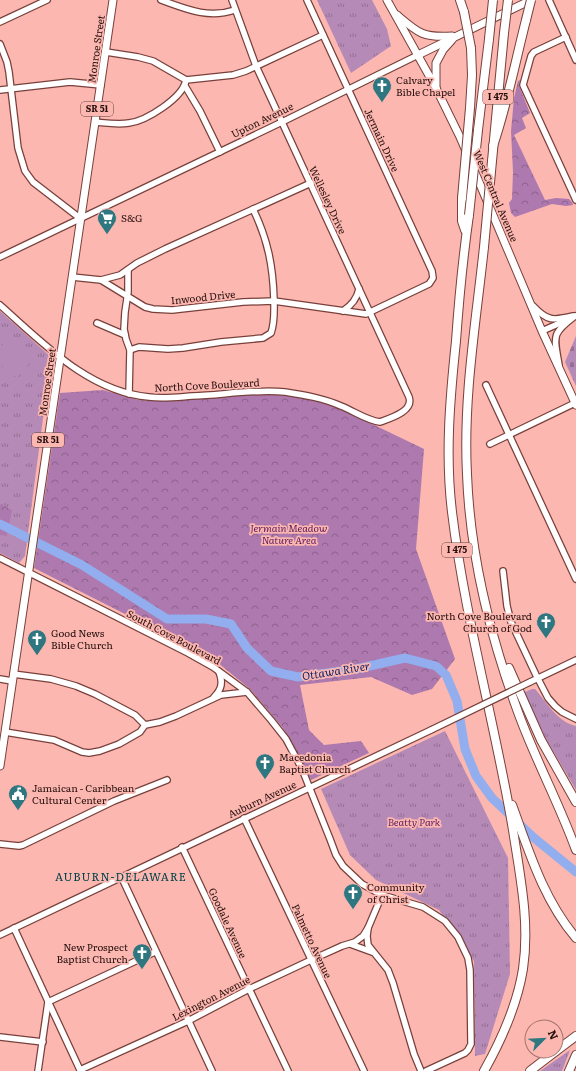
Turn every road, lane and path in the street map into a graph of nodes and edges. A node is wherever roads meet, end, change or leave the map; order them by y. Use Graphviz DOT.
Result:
graph roads {
  1 [pos="47,0"];
  2 [pos="113,0"];
  3 [pos="161,0"];
  4 [pos="232,0"];
  5 [pos="308,0"];
  6 [pos="388,0"];
  7 [pos="460,0"];
  8 [pos="493,0"];
  9 [pos="508,0"];
  10 [pos="531,0"];
  11 [pos="549,0"];
  12 [pos="235,10"];
  13 [pos="394,13"];
  14 [pos="0,22"];
  15 [pos="323,35"];
  16 [pos="456,36"];
  17 [pos="566,37"];
  18 [pos="0,44"];
  19 [pos="106,52"];
  20 [pos="418,55"];
  21 [pos="576,60"];
  22 [pos="256,66"];
  23 [pos="185,83"];
  24 [pos="101,85"];
  25 [pos="11,88"];
  26 [pos="436,88"];
  27 [pos="349,89"];
  28 [pos="0,90"];
  29 [pos="95,122"];
  30 [pos="282,122"];
  31 [pos="493,146"];
  32 [pos="220,152"];
  33 [pos="311,183"];
  34 [pos="576,200"];
  35 [pos="253,209"];
  36 [pos="81,219"];
  37 [pos="466,234"];
  38 [pos="0,257"];
  39 [pos="128,270"];
  40 [pos="72,277"];
  41 [pos="101,280"];
  42 [pos="426,286"];
  43 [pos="359,289"];
  44 [pos="127,296"];
  45 [pos="274,301"];
  46 [pos="530,302"];
  47 [pos="0,305"];
  48 [pos="343,311"];
  49 [pos="370,313"];
  50 [pos="576,316"];
  51 [pos="97,323"];
  52 [pos="542,331"];
  53 [pos="125,336"];
  54 [pos="130,350"];
  55 [pos="60,358"];
  56 [pos="561,372"];
  57 [pos="486,385"];
  58 [pos="129,394"];
  59 [pos="576,404"];
  60 [pos="410,405"];
  61 [pos="509,435"];
  62 [pos="490,444"];
  63 [pos="0,558"];
  64 [pos="29,569"];
  65 [pos="503,571"];
  66 [pos="576,579"];
  67 [pos="492,629"];
  68 [pos="576,660"];
  69 [pos="219,672"];
  70 [pos="12,678"];
  71 [pos="538,678"];
  72 [pos="0,679"];
  73 [pos="247,692"];
  74 [pos="212,698"];
  75 [pos="576,719"];
  76 [pos="144,725"];
  77 [pos="5,732"];
  78 [pos="0,766"];
  79 [pos="167,780"];
  80 [pos="505,784"];
  81 [pos="309,787"];
  82 [pos="576,802"];
  83 [pos="244,818"];
  84 [pos="0,844"];
  85 [pos="182,847"];
  86 [pos="576,850"];
  87 [pos="121,876"];
  88 [pos="382,895"];
  89 [pos="14,928"];
  90 [pos="368,928"];
  91 [pos="0,935"];
  92 [pos="576,938"];
  93 [pos="350,944"];
  94 [pos="155,952"];
  95 [pos="374,953"];
  96 [pos="311,960"];
  97 [pos="249,989"];
  98 [pos="48,1002"];
  99 [pos="188,1021"];
  100 [pos="0,1036"];
  101 [pos="576,1036"];
  102 [pos="42,1042"];
  103 [pos="564,1045"];
  104 [pos="576,1055"];
  105 [pos="546,1059"];
  106 [pos="80,1070"];
  107 [pos="38,1071"];
  108 [pos="212,1071"];
  109 [pos="288,1071"];
  110 [pos="364,1071"];
  111 [pos="421,1071"];
  112 [pos="426,1071"];
  113 [pos="484,1071"];
  114 [pos="530,1071"];
  115 [pos="570,1071"];
  1 -- 14 [label="street"];
  2 -- 19 [label="main road, Monroe Street / SR 51"];
  3 -- 12 [label="street"];
  4 -- 12 [label="street, Wellesley Drive"];
  5 -- 15 [label="street, Jermain Drive"];
  6 -- 13 [label="main road, West Central Avenue"];
  7 -- 37 [label="highway, bridge"];
  8 -- 37 [label="highway, I 475, bridge"];
  9 -- 31 [label="highway, I 475, bridge"];
  10 -- 16 [label="main road, Upton Avenue"];
  10 -- 31 [label="highway, bridge"];
  11 -- 17 [label="street"];
  12 -- 22 [label="street, Wellesley Drive"];
  13 -- 16 [label="main road"];
  13 -- 20 [label="main road, West Central Avenue"];
  15 -- 22 [label="street"];
  15 -- 27 [label="street, Jermain Drive"];
  16 -- 20 [label="main road, Upton Avenue"];
  16 -- 26 [label="main road"];
  17 -- 21 [label="street"];
  17 -- 34 [label="street"];
  18 -- 25 [label="street"];
  19 -- 23 [label="street"];
  19 -- 24 [label="main road, Monroe Street / SR 51"];
  20 -- 26 [label="main road, West Central Avenue"];
  20 -- 27 [label="street, Upton Avenue"];
  22 -- 23 [label="street"];
  22 -- 30 [label="street, Wellesley Drive"];
  23 -- 29 [label="street"];
  23 -- 32 [label="street"];
  24 -- 25 [label="street"];
  24 -- 29 [label="main road, Monroe Street / SR 51"];
  25 -- 28 [label="street"];
  25 -- 36 [label="street"];
  26 -- 46 [label="main road, West Central Avenue"];
  27 -- 30 [label="street, Upton Avenue"];
  27 -- 42 [label="street, Jermain Drive"];
  29 -- 36 [label="main road, Monroe Street / SR 51"];
  30 -- 32 [label="street, Upton Avenue"];
  30 -- 33 [label="street, Wellesley Drive"];
  31 -- 67 [label="highway, I 475, bridge"];
  32 -- 36 [label="street, Upton Avenue"];
  33 -- 35 [label="street"];
  33 -- 43 [label="street, Wellesley Drive"];
  35 -- 39 [label="street"];
  35 -- 45 [label="street"];
  36 -- 38 [label="street, Upton Avenue"];
  36 -- 40 [label="main road, Monroe Street / SR 51"];
  37 -- 80 [label="highway, I 475"];
  39 -- 41 [label="street"];
  39 -- 44 [label="street"];
  40 -- 41 [label="street, Inwood Drive"];
  40 -- 55 [label="main road, Monroe Street / SR 51"];
  41 -- 44 [label="street, Inwood Drive"];
  42 -- 49 [label="street, Inwood Drive"];
  43 -- 48 [label="street"];
  43 -- 49 [label="street, Wellesley Drive"];
  44 -- 45 [label="street, Inwood Drive"];
  44 -- 53 [label="street"];
  45 -- 48 [label="street, Inwood Drive"];
  45 -- 54 [label="street"];
  46 -- 50 [label="street"];
  46 -- 52 [label="main road, West Central Avenue"];
  47 -- 55 [label="street, North Cove Boulevard"];
  48 -- 49 [label="street, Inwood Drive"];
  49 -- 60 [label="street, Wellesley Drive"];
  50 -- 52 [label="street"];
  50 -- 56 [label="street"];
  51 -- 53 [label="street"];
  52 -- 56 [label="main road, West Central Avenue"];
  53 -- 54 [label="street"];
  54 -- 58 [label="street"];
  55 -- 58 [label="street, North Cove Boulevard"];
  55 -- 64 [label="main road, Monroe Street / SR 51"];
  56 -- 59 [label="main road, West Central Avenue"];
  57 -- 61 [label="street"];
  58 -- 60 [label="street, North Cove Boulevard"];
  59 -- 61 [label="street"];
  61 -- 62 [label="street"];
  61 -- 66 [label="street"];
  63 -- 64 [label="street, South Cove Boulevard"];
  64 -- 69 [label="street, South Cove Boulevard"];
  64 -- 70 [label="main road, Monroe Street / SR 51"];
  65 -- 71 [label="street"];
  67 -- 82 [label="highway"];
  67 -- 86 [label="highway"];
  68 -- 71 [label="street, Auburn Avenue"];
  69 -- 73 [label="street, South Cove Boulevard"];
  69 -- 74 [label="street"];
  70 -- 72 [label="street"];
  70 -- 76 [label="street"];
  70 -- 77 [label="main road, Monroe Street / SR 51"];
  71 -- 75 [label="street"];
  71 -- 81 [label="street, Auburn Avenue, bridge"];
  73 -- 74 [label="street"];
  73 -- 81 [label="street, South Cove Boulevard"];
  74 -- 76 [label="street"];
  76 -- 77 [label="street"];
  77 -- 78 [label="main road, Monroe Street / SR 51"];
  79 -- 84 [label="street"];
  80 -- 92 [label="highway"];
  80 -- 113 [label="highway"];
  81 -- 83 [label="street, Auburn Avenue"];
  81 -- 88 [label="street, South Cove Boulevard"];
  83 -- 85 [label="street, Auburn Avenue"];
  83 -- 96 [label="street, Palmetto Avenue"];
  85 -- 87 [label="street, Auburn Avenue"];
  85 -- 97 [label="street, Goodale Avenue"];
  87 -- 89 [label="street, Auburn Avenue"];
  87 -- 94 [label="street"];
  88 -- 90 [label="street"];
  88 -- 112 [label="street, South Cove Boulevard"];
  89 -- 91 [label="street, Auburn Avenue"];
  89 -- 98 [label="street"];
  90 -- 93 [label="street, Lexington Avenue"];
  90 -- 95 [label="street"];
  93 -- 95 [label="street"];
  93 -- 96 [label="street, Lexington Avenue"];
  94 -- 98 [label="street"];
  94 -- 99 [label="street"];
  95 -- 111 [label="street"];
  96 -- 97 [label="street, Lexington Avenue"];
  96 -- 110 [label="street, Palmetto Avenue"];
  97 -- 99 [label="street, Lexington Avenue"];
  97 -- 109 [label="street, Goodale Avenue"];
  98 -- 102 [label="street"];
  98 -- 106 [label="street"];
  99 -- 106 [label="street, Lexington Avenue"];
  99 -- 108 [label="street"];
  100 -- 102 [label="street"];
  101 -- 103 [label="highway"];
  102 -- 107 [label="street"];
  104 -- 115 [label="highway"];
  105 -- 114 [label="highway"];
}
